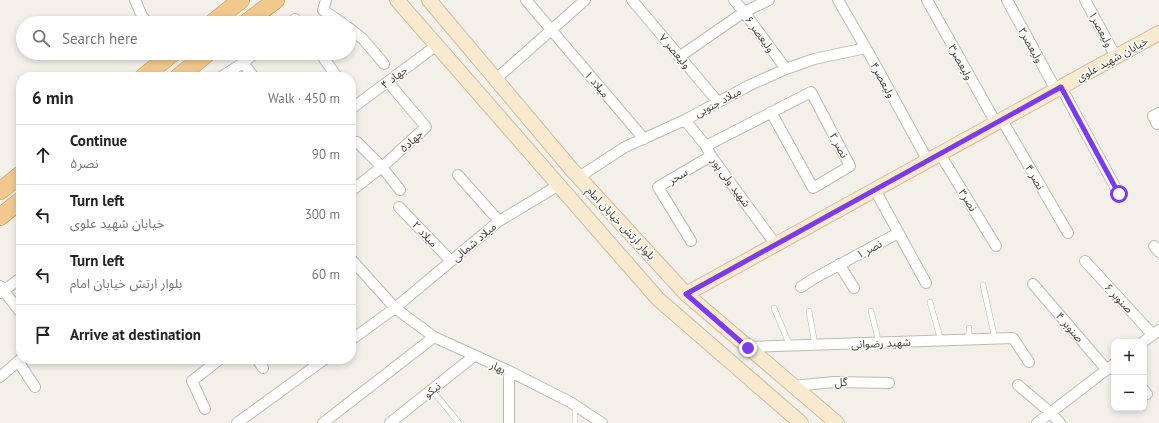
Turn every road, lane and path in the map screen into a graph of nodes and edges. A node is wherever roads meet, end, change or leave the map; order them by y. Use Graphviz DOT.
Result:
graph roads {
  1 [pos="135,0"];
  2 [pos="241,0"];
  3 [pos="276,0"];
  4 [pos="326,0"];
  5 [pos="429,0"];
  6 [pos="526,0"];
  7 [pos="584,0"];
  8 [pos="632,0"];
  9 [pos="734,0"];
  10 [pos="769,0"];
  11 [pos="838,0"];
  12 [pos="927,0"];
  13 [pos="1007,0"];
  14 [pos="1086,0"];
  15 [pos="401,2"];
  16 [pos="744,12"];
  17 [pos="142,16"];
  18 [pos="221,16"];
  19 [pos="255,16"];
  20 [pos="332,16"];
  21 [pos="551,30"];
  22 [pos="356,33"];
  23 [pos="1159,33"];
  24 [pos="437,45"];
  25 [pos="866,48"];
  26 [pos="679,57"];
  27 [pos="1116,57"];
  28 [pos="165,60"];
  29 [pos="200,60"];
  30 [pos="247,60"];
  31 [pos="325,60"];
  32 [pos="243,63"];
  33 [pos="384,64"];
  34 [pos="786,69"];
  35 [pos="149,72"];
  36 [pos="186,72"];
  37 [pos="229,72"];
  38 [pos="250,72"];
  39 [pos="333,72"];
  40 [pos="496,79"];
  41 [pos="388,82"];
  42 [pos="1059,88"];
  43 [pos="718,102"];
  44 [pos="356,105"];
  45 [pos="771,112"];
  46 [pos="1159,113"];
  47 [pos="685,120"];
  48 [pos="999,122"];
  49 [pos="1158,124"];
  50 [pos="644,139"];
  51 [pos="357,142"];
  52 [pos="706,146"];
  53 [pos="711,156"];
  54 [pos="934,158"];
  55 [pos="382,167"];
  56 [pos="458,175"];
  57 [pos="579,177"];
  58 [pos="16,178"];
  59 [pos="559,185"];
  60 [pos="356,187"];
  61 [pos="400,190"];
  62 [pos="875,190"];
  63 [pos="0,191"];
  64 [pos="1119,194"];
  65 [pos="16,204"];
  66 [pos="399,206"];
  67 [pos="0,217"];
  68 [pos="499,221"];
  69 [pos="898,233"];
  70 [pos="1068,233"];
  71 [pos="692,241"];
  72 [pos="776,245"];
  73 [pos="996,246"];
  74 [pos="451,261"];
  75 [pos="1085,261"];
  76 [pos="356,264"];
  77 [pos="839,264"];
  78 [pos="16,281"];
  79 [pos="926,282"];
  80 [pos="983,284"];
  81 [pos="1033,284"];
  82 [pos="800,287"];
  83 [pos="854,288"];
  84 [pos="1,290"];
  85 [pos="686,294"];
  86 [pos="930,302"];
  87 [pos="16,307"];
  88 [pos="395,308"];
  89 [pos="774,308"];
  90 [pos="809,311"];
  91 [pos="871,311"];
  92 [pos="969,328"];
  93 [pos="1156,332"];
  94 [pos="356,336"];
  95 [pos="434,337"];
  96 [pos="995,339"];
  97 [pos="1147,339"];
  98 [pos="941,340"];
  99 [pos="969,340"];
  100 [pos="879,343"];
  101 [pos="815,345"];
  102 [pos="790,346"];
  103 [pos="748,348"];
  104 [pos="474,356"];
  105 [pos="1029,362"];
  106 [pos="16,363"];
  107 [pos="22,364"];
  108 [pos="214,364"];
  109 [pos="260,364"];
  110 [pos="318,364"];
  111 [pos="1110,367"];
  112 [pos="263,368"];
  113 [pos="509,371"];
  114 [pos="0,377"];
  115 [pos="889,384"];
  116 [pos="1018,385"];
  117 [pos="793,386"];
  118 [pos="35,388"];
  119 [pos="432,390"];
  120 [pos="575,406"];
  121 [pos="205,409"];
  122 [pos="1051,413"];
  123 [pos="237,423"];
  124 [pos="323,423"];
  125 [pos="390,423"];
  126 [pos="459,423"];
  127 [pos="509,423"];
  128 [pos="575,423"];
  129 [pos="602,423"];
  130 [pos="801,423"];
  131 [pos="837,423"];
  132 [pos="1037,423"];
  133 [pos="1060,423"];
  1 -- 17 [label="street"];
  2 -- 18 [label="highway"];
  3 -- 19 [label="highway"];
  4 -- 20 [label="street"];
  5 -- 40 [label="main road, بلوار ارتش خیابان امام"];
  6 -- 21 [label="street, میلاد ۱"];
  7 -- 21 [label="street"];
  8 -- 26 [label="street, ولیعصر ۷"];
  9 -- 16 [label="street, ولیعصر ۶"];
  10 -- 16 [label="street"];
  11 -- 25 [label="street, ولیعصر۴"];
  12 -- 48 [label="street, ولیعصر۳"];
  13 -- 42 [label="street, ولیعصر۲"];
  14 -- 27 [label="street, ولیعصر۱"];
  15 -- 24 [label="main road, بلوار ارتش خیابان امام"];
  16 -- 26 [label="street"];
  16 -- 34 [label="street, ولیعصر ۶"];
  21 -- 40 [label="street"];
  21 -- 50 [label="street, میلاد ۱"];
  22 -- 33 [label="street"];
  23 -- 27 [label="main road, خیابان شهید علوی"];
  24 -- 41 [label="street, جهاد ۴"];
  24 -- 59 [label="main road, بلوار ارتش خیابان امام"];
  25 -- 34 [label="street, میلاد جنوبی"];
  25 -- 54 [label="street, ولیعصر۴"];
  26 -- 43 [label="street, ولیعصر ۷"];
  27 -- 42 [label="main road, خیابان شهید علوی"];
  28 -- 35 [label="highway"];
  29 -- 36 [label="highway"];
  30 -- 32 [label="street"];
  31 -- 39 [label="street"];
  32 -- 37 [label="street"];
  32 -- 38 [label="street"];
  34 -- 43 [label="street, میلاد جنوبی"];
  40 -- 57 [label="main road, بلوار ارتش خیابان امام"];
  41 -- 44 [label="street, جهاد ۴"];
  41 -- 55 [label="street, جهاد۵"];
  42 -- 48 [label="main road, خیابان شهید علوی"];
  42 -- 64 [label="street, ولیعصر۲"];
  43 -- 47 [label="street, میلاد جنوبی"];
  45 -- 45 [label="street, نصر ۲"];
  45 -- 52 [label="street, نصر ۲"];
  46 -- 49 [label="street"];
  47 -- 50 [label="street, میلاد جنوبی"];
  47 -- 52 [label="street, شهید ولی پور"];
  48 -- 54 [label="main road, خیابان شهید علوی"];
  48 -- 70 [label="street, نصر ۴"];
  50 -- 57 [label="street, میلاد جنوبی"];
  51 -- 55 [label="street"];
  52 -- 53 [label="street, شهید ولی پور"];
  53 -- 71 [label="street, سحر"];
  53 -- 72 [label="street, شهید ولی پور"];
  54 -- 62 [label="main road, خیابان شهید علوی"];
  54 -- 73 [label="street, نصر۳"];
  55 -- 60 [label="street, جهاد۵"];
  55 -- 61 [label="street"];
  56 -- 68 [label="street"];
  57 -- 85 [label="main road, بلوار ارتش خیابان امام"];
  58 -- 63 [label="highway"];
  59 -- 68 [label="street, میلاد شمالی"];
  59 -- 130 [label="main road, بلوار ارتش خیابان امام"];
  62 -- 69 [label="street"];
  62 -- 72 [label="main road, خیابان شهید علوی"];
  65 -- 67 [label="highway"];
  66 -- 74 [label="street, میلاد ۲"];
  68 -- 74 [label="street, میلاد شمالی"];
  69 -- 77 [label="street, نصر ۱"];
  69 -- 79 [label="street"];
  72 -- 85 [label="main road, خیابان شهید علوی"];
  74 -- 88 [label="street, میلاد شمالی"];
  75 -- 93 [label="street, صنوبر ۶"];
  76 -- 88 [label="street, بهار"];
  77 -- 82 [label="street, نصر ۱"];
  77 -- 83 [label="street"];
  78 -- 84 [label="street"];
  80 -- 96 [label="lane"];
  81 -- 111 [label="street, صنوبر ۴"];
  84 -- 87 [label="street"];
  85 -- 103 [label="main road, بلوار ارتش خیابان امام"];
  86 -- 98 [label="lane"];
  88 -- 94 [label="street, میلاد شمالی"];
  88 -- 95 [label="street, بهار"];
  89 -- 102 [label="lane"];
  90 -- 101 [label="lane"];
  91 -- 100 [label="lane"];
  92 -- 99 [label="lane"];
  93 -- 97 [label="street"];
  95 -- 104 [label="street, بهار"];
  95 -- 124 [label="street"];
  96 -- 99 [label="street, شهید رضوانی"];
  96 -- 105 [label="street, شهید رضوانی"];
  98 -- 99 [label="street, شهید رضوانی"];
  98 -- 100 [label="street, شهید رضوانی"];
  100 -- 101 [label="street, شهید رضوانی"];
  101 -- 102 [label="street, شهید رضوانی"];
  102 -- 103 [label="street, شهید رضوانی"];
  103 -- 117 [label="main road, بلوار ارتش خیابان امام"];
  104 -- 113 [label="street, بهار"];
  104 -- 119 [label="street, نیکو"];
  106 -- 114 [label="street"];
  107 -- 118 [label="street"];
  108 -- 121 [label="street"];
  109 -- 112 [label="street"];
  110 -- 123 [label="street"];
  111 -- 122 [label="street"];
  113 -- 120 [label="street, بهار"];
  113 -- 127 [label="street"];
  115 -- 117 [label="street, گل"];
  116 -- 122 [label="street"];
  117 -- 131 [label="main road, بلوار ارتش خیابان امام"];
  119 -- 125 [label="street, نیکو"];
  119 -- 126 [label="lane"];
  120 -- 128 [label="lane"];
  120 -- 129 [label="street, بهار"];
  122 -- 132 [label="street"];
  122 -- 133 [label="street"];
}
